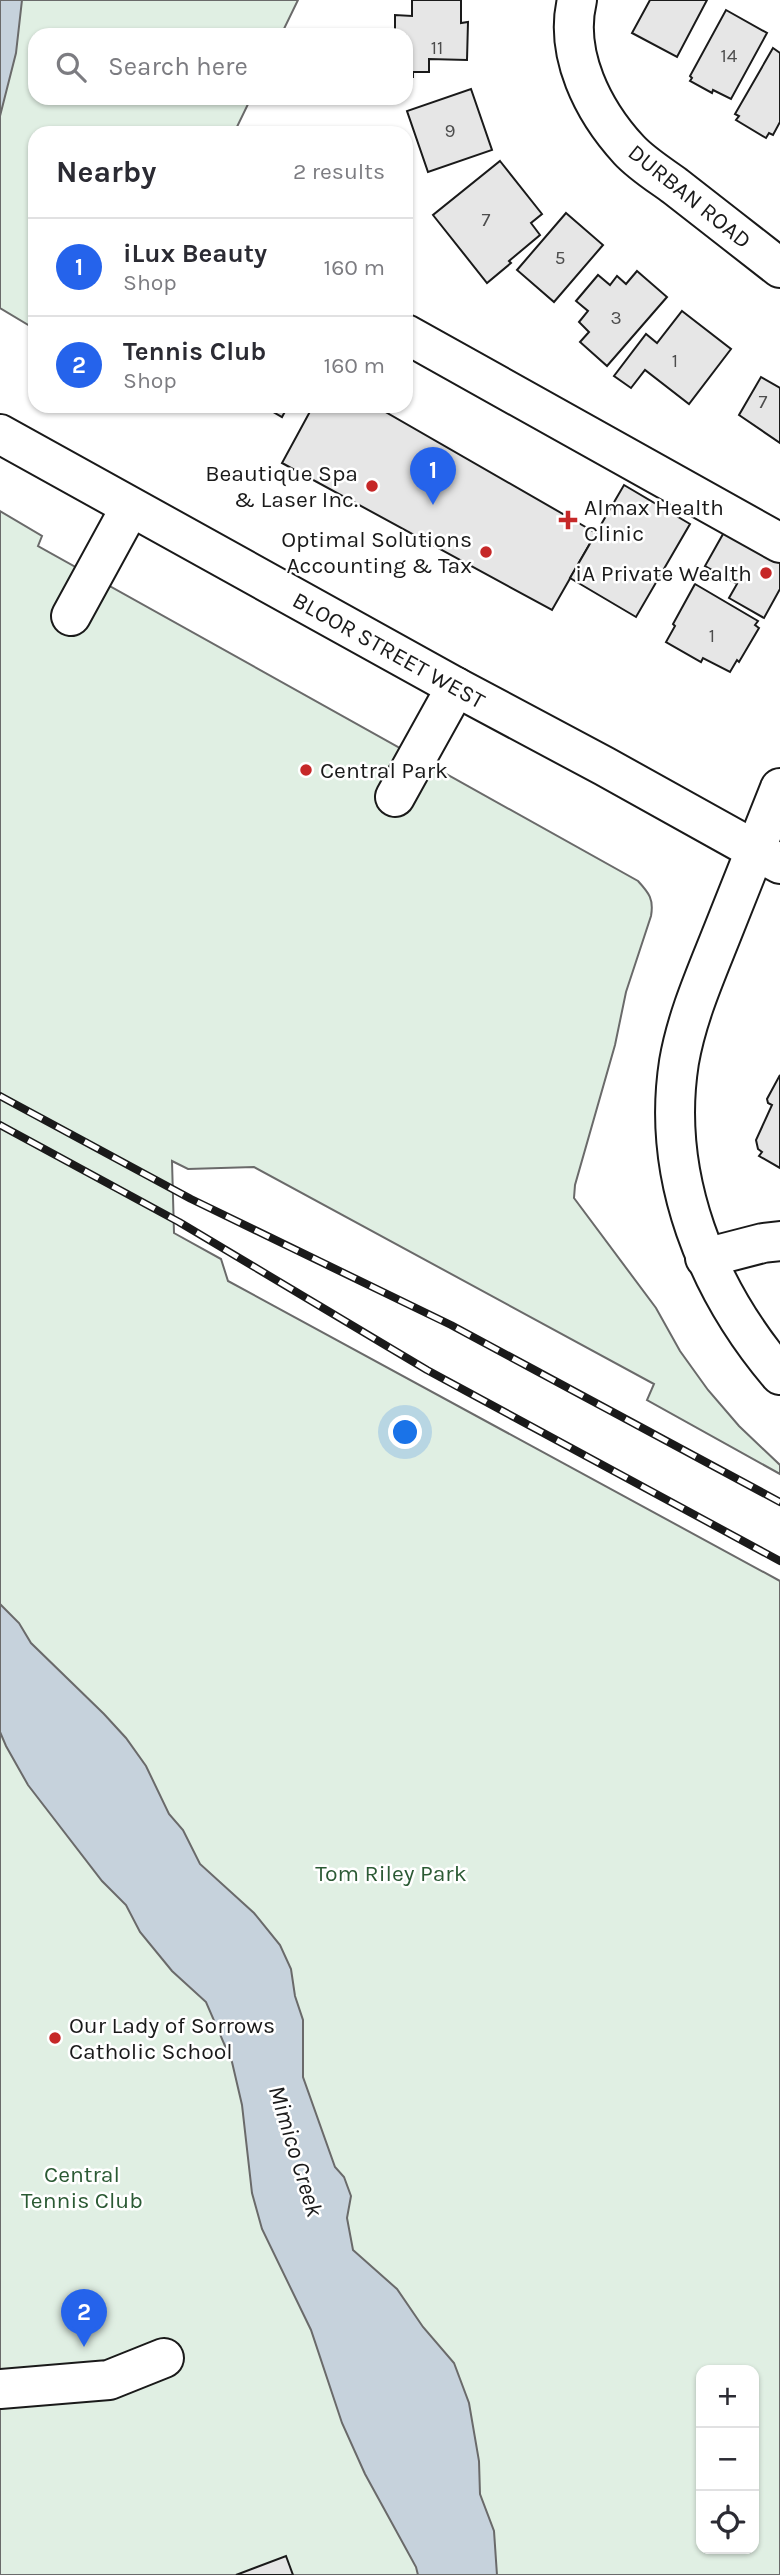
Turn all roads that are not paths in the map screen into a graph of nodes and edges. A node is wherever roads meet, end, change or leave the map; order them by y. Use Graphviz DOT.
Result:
graph roads {
  1 [pos="576,0"];
  2 [pos="780,268"];
  3 [pos="413,338"];
  4 [pos="0,434"];
  5 [pos="130,508"];
  6 [pos="780,543"];
  7 [pos="71,616"];
  8 [pos="456,687"];
  9 [pos="780,788"];
  10 [pos="395,797"];
  11 [pos="768,857"];
  12 [pos="780,1241"];
  13 [pos="705,1258"];
  14 [pos="780,1376"];
  15 [pos="164,2358"];
  16 [pos="0,2389"];
  1 -- 2 [label="street, DURBAN ROAD"];
  3 -- 6 [label="street"];
  4 -- 5 [label="street, BLOOR STREET WEST"];
  5 -- 7 [label="street"];
  5 -- 8 [label="street, BLOOR STREET WEST"];
  8 -- 10 [label="street"];
  8 -- 11 [label="street, BLOOR STREET WEST"];
  9 -- 11 [label="street"];
  11 -- 13 [label="street"];
  12 -- 13 [label="street"];
  13 -- 14 [label="street"];
  15 -- 16 [label="street"];
}
